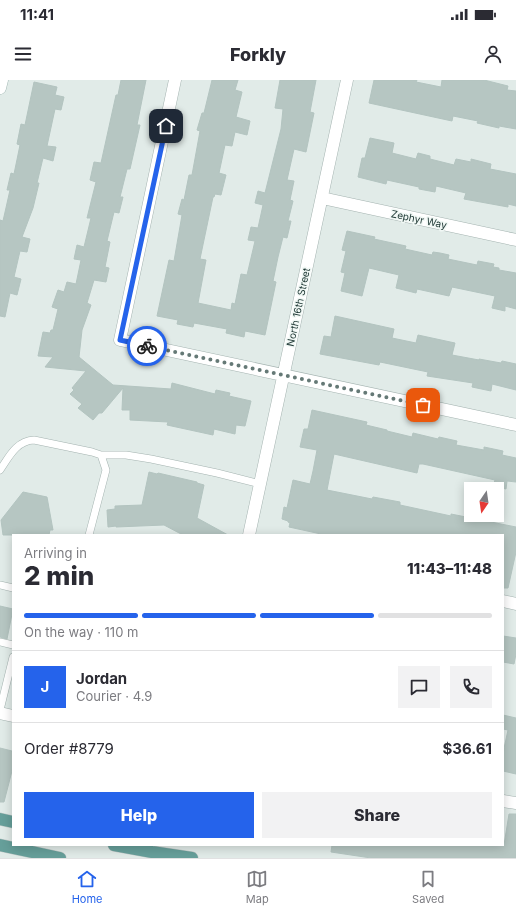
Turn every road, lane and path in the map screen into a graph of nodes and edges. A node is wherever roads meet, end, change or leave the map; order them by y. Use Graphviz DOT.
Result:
graph roads {
  1 [pos="2,80"];
  2 [pos="176,80"];
  3 [pos="347,80"];
  4 [pos="0,88"];
  5 [pos="322,198"];
  6 [pos="516,240"];
  7 [pos="284,375"];
  8 [pos="516,425"];
  9 [pos="101,456"];
  10 [pos="0,470"];
  11 [pos="260,484"];
  12 [pos="89,534"];
  13 [pos="249,534"];
  14 [pos="0,585"];
  15 [pos="12,588"];
  16 [pos="504,601"];
  17 [pos="516,604"];
  18 [pos="0,642"];
  19 [pos="12,645"];
  20 [pos="12,661"];
  21 [pos="0,711"];
  22 [pos="12,716"];
  23 [pos="504,801"];
  24 [pos="516,803"];
  25 [pos="0,819"];
  26 [pos="12,822"];
  27 [pos="0,845"];
  28 [pos="119,846"];
  29 [pos="60,858"];
  30 [pos="192,858"];
  1 -- 4 [label="street"];
  2 -- 7 [label="street"];
  3 -- 5 [label="street, North 16th Street"];
  5 -- 6 [label="street, Zephyr Way"];
  5 -- 7 [label="street, North 16th Street"];
  7 -- 8 [label="street"];
  7 -- 11 [label="street, North 16th Street"];
  9 -- 10 [label="lane"];
  9 -- 11 [label="lane"];
  9 -- 12 [label="lane"];
  11 -- 13 [label="street, North 16th Street"];
  14 -- 15 [label="lane"];
  16 -- 17 [label="street"];
  18 -- 19 [label="lane"];
  20 -- 21 [label="lane"];
  21 -- 22 [label="street"];
  23 -- 24 [label="street"];
  25 -- 26 [label="main road"];
  27 -- 29 [label="main road"];
  28 -- 30 [label="main road"];
}
